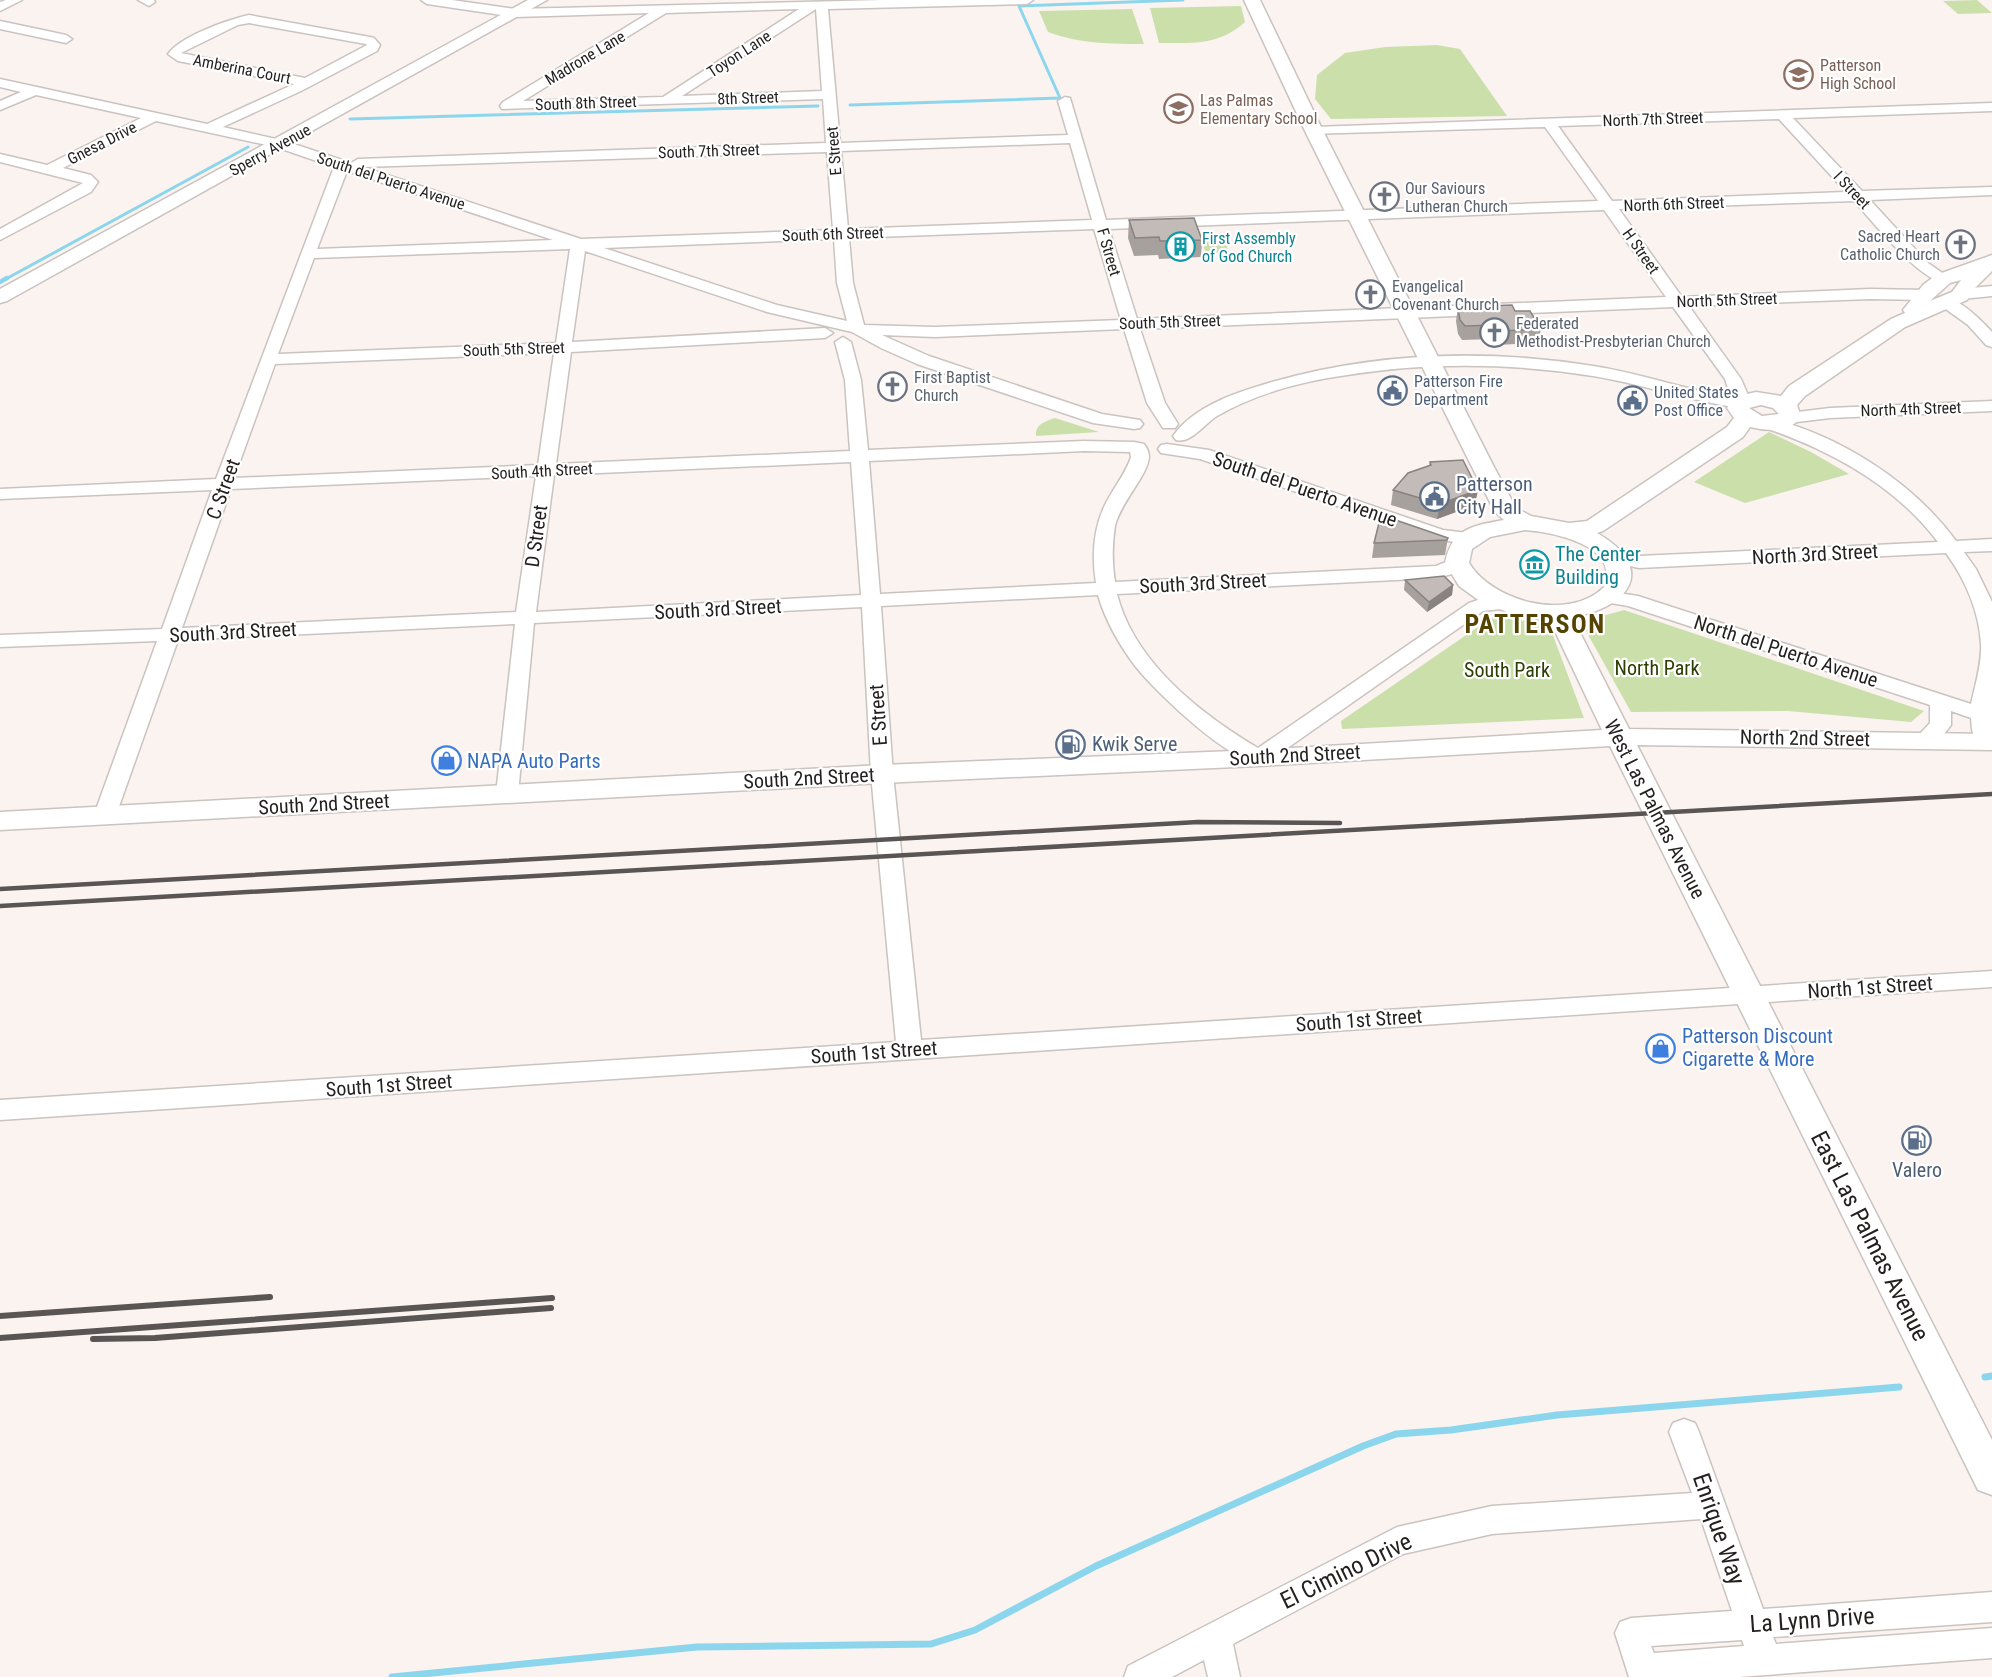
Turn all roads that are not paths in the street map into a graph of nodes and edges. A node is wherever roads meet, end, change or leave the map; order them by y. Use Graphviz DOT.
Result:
graph roads {
  1 [pos="16,0"];
  2 [pos="427,0"];
  3 [pos="539,0"];
  4 [pos="1027,0"];
  5 [pos="1252,0"];
  6 [pos="459,2"];
  7 [pos="817,6"];
  8 [pos="0,7"];
  9 [pos="664,10"];
  10 [pos="515,13"];
  11 [pos="0,25"];
  12 [pos="66,39"];
  13 [pos="307,82"];
  14 [pos="0,83"];
  15 [pos="33,91"];
  16 [pos="829,95"];
  17 [pos="666,101"];
  18 [pos="1065,101"];
  19 [pos="0,106"];
  20 [pos="507,106"];
  21 [pos="1992,107"];
  22 [pos="1782,114"];
  23 [pos="153,117"];
  24 [pos="1549,123"];
  25 [pos="208,129"];
  26 [pos="1314,131"];
  27 [pos="1076,139"];
  28 [pos="280,144"];
  29 [pos="834,147"];
  30 [pos="1,159"];
  31 [pos="342,164"];
  32 [pos="50,169"];
  33 [pos="1992,191"];
  34 [pos="1858,197"];
  35 [pos="1609,206"];
  36 [pos="1356,215"];
  37 [pos="1101,225"];
  38 [pos="841,234"];
  39 [pos="0,235"];
  40 [pos="578,243"];
  41 [pos="309,254"];
  42 [pos="1991,261"];
  43 [pos="1954,291"];
  44 [pos="1870,294"];
  45 [pos="846,296"];
  46 [pos="1895,296"];
  47 [pos="0,297"];
  48 [pos="1677,302"];
  49 [pos="773,309"];
  50 [pos="1405,313"];
  51 [pos="796,318"];
  52 [pos="1898,323"];
  53 [pos="1130,324"];
  54 [pos="834,332"];
  55 [pos="934,332"];
  56 [pos="799,335"];
  57 [pos="900,337"];
  58 [pos="759,338"];
  59 [pos="866,338"];
  60 [pos="1992,342"];
  61 [pos="561,348"];
  62 [pos="917,358"];
  63 [pos="268,359"];
  64 [pos="1429,361"];
  65 [pos="853,380"];
  66 [pos="1156,403"];
  67 [pos="1992,406"];
  68 [pos="1765,411"];
  69 [pos="1133,435"];
  70 [pos="1171,438"];
  71 [pos="859,457"];
  72 [pos="1135,470"];
  73 [pos="545,471"];
  74 [pos="224,484"];
  75 [pos="0,494"];
  76 [pos="1511,520"];
  77 [pos="1584,532"];
  78 [pos="1992,545"];
  79 [pos="1952,547"];
  80 [pos="1459,567"];
  81 [pos="1620,579"];
  82 [pos="1105,588"];
  83 [pos="872,599"];
  84 [pos="1558,615"];
  85 [pos="525,619"];
  86 [pos="171,634"];
  87 [pos="0,641"];
  88 [pos="1941,702"];
  89 [pos="1988,729"];
  90 [pos="1618,737"];
  91 [pos="1925,740"];
  92 [pos="1258,758"];
  93 [pos="882,774"];
  94 [pos="507,794"];
  95 [pos="105,815"];
  96 [pos="0,821"];
  97 [pos="1992,980"];
  98 [pos="1749,995"];
  99 [pos="909,1050"];
  100 [pos="0,1110"];
  101 [pos="1684,1432"];
  102 [pos="1992,1478"];
  103 [pos="1712,1505"];
  104 [pos="1992,1607"];
  105 [pos="1752,1624"];
  106 [pos="1215,1637"];
  107 [pos="1992,1643"];
  108 [pos="1765,1660"];
  109 [pos="1644,1673"];
  110 [pos="1140,1677"];
  111 [pos="1224,1677"];
  1 -- 8 [label="street"];
  2 -- 6 [label="street"];
  3 -- 10 [label="main road, Sperry Avenue"];
  4 -- 7 [label="street"];
  5 -- 26 [label="main road"];
  6 -- 10 [label="street"];
  7 -- 9 [label="street"];
  7 -- 16 [label="street, E Street"];
  7 -- 17 [label="street, Toyon Lane"];
  9 -- 10 [label="street"];
  9 -- 20 [label="street, Madrone Lane"];
  10 -- 28 [label="main road, Sperry Avenue"];
  11 -- 12 [label="street"];
  13 -- 13 [label="street, Amberina Court"];
  13 -- 25 [label="street"];
  14 -- 15 [label="street, South del Puerto Avenue"];
  15 -- 19 [label="street"];
  15 -- 23 [label="street, South del Puerto Avenue"];
  16 -- 17 [label="street, 8th Street"];
  16 -- 29 [label="street, E Street"];
  17 -- 20 [label="street, South 8th Street"];
  18 -- 27 [label="street, F Street"];
  21 -- 22 [label="street, North 7th Street"];
  22 -- 24 [label="street, North 7th Street"];
  22 -- 34 [label="street, I Street"];
  23 -- 25 [label="street, South del Puerto Avenue"];
  23 -- 32 [label="street, Gnesa Drive"];
  24 -- 26 [label="street, North 7th Street"];
  24 -- 35 [label="street, H Street"];
  25 -- 28 [label="street, South del Puerto Avenue"];
  26 -- 36 [label="main road"];
  27 -- 29 [label="street, South 7th Street"];
  27 -- 37 [label="street, F Street"];
  28 -- 31 [label="street, South del Puerto Avenue"];
  28 -- 47 [label="main road, Sperry Avenue"];
  29 -- 31 [label="street, South 7th Street"];
  29 -- 38 [label="street, E Street"];
  30 -- 32 [label="street"];
  31 -- 40 [label="street, South del Puerto Avenue"];
  31 -- 41 [label="street, C Street"];
  32 -- 39 [label="street"];
  33 -- 34 [label="street, North 6th Street"];
  34 -- 35 [label="street, North 6th Street"];
  34 -- 43 [label="street, I Street"];
  35 -- 36 [label="street, North 6th Street"];
  35 -- 48 [label="street, H Street"];
  36 -- 37 [label="street, South 6th Street"];
  36 -- 50 [label="main road"];
  37 -- 38 [label="street, South 6th Street"];
  37 -- 53 [label="street, F Street"];
  38 -- 40 [label="street, South 6th Street"];
  38 -- 45 [label="street, E Street"];
  40 -- 41 [label="street, South 6th Street"];
  40 -- 49 [label="street, South del Puerto Avenue"];
  40 -- 61 [label="street, D Street"];
  41 -- 63 [label="street, C Street"];
  42 -- 43 [label="main road"];
  42 -- 43 [label="main road"];
  43 -- 44 [label="street, North 5th Street"];
  43 -- 46 [label="main road"];
  43 -- 52 [label="main road"];
  43 -- 52 [label="main road"];
  43 -- 60 [label="street, I Street"];
  44 -- 46 [label="street, North 5th Street"];
  44 -- 48 [label="street, North 5th Street"];
  45 -- 54 [label="street, E Street"];
  45 -- 59 [label="street, E Street"];
  48 -- 50 [label="street, North 5th Street"];
  48 -- 68 [label="street, H Street"];
  49 -- 51 [label="street, South del Puerto Avenue"];
  49 -- 54 [label="street, South del Puerto Avenue"];
  50 -- 53 [label="street, South 5th Street"];
  50 -- 64 [label="main road"];
  51 -- 54 [label="street, South del Puerto Avenue"];
  51 -- 56 [label="street"];
  52 -- 68 [label="main road"];
  53 -- 55 [label="street, South 5th Street"];
  53 -- 66 [label="street, F Street"];
  54 -- 56 [label="street, South 5th Street"];
  54 -- 58 [label="street, South 5th Street"];
  54 -- 59 [label="street, South del Puerto Avenue"];
  54 -- 65 [label="street, E Street"];
  55 -- 57 [label="street, South 5th Street"];
  55 -- 59 [label="street, South 5th Street"];
  56 -- 58 [label="street, South 5th Street"];
  57 -- 59 [label="street, South 5th Street"];
  57 -- 62 [label="street"];
  58 -- 61 [label="street, South 5th Street"];
  59 -- 62 [label="street, South del Puerto Avenue"];
  59 -- 65 [label="street, E Street"];
  61 -- 63 [label="street, South 5th Street"];
  61 -- 73 [label="street, D Street"];
  62 -- 69 [label="street, South del Puerto Avenue"];
  63 -- 74 [label="street, C Street"];
  64 -- 68 [label="street"];
  64 -- 70 [label="street"];
  64 -- 76 [label="main road"];
  65 -- 71 [label="street, E Street"];
  66 -- 69 [label="street"];
  66 -- 70 [label="street, F Street"];
  67 -- 68 [label="street, North 4th Street"];
  68 -- 77 [label="main road"];
  68 -- 79 [label="street"];
  69 -- 70 [label="street"];
  69 -- 70 [label="street"];
  69 -- 71 [label="street, South 4th Street"];
  69 -- 72 [label="street"];
  70 -- 72 [label="street"];
  70 -- 80 [label="street, South del Puerto Avenue"];
  71 -- 73 [label="street, South 4th Street"];
  71 -- 83 [label="street, E Street"];
  72 -- 82 [label="street"];
  73 -- 74 [label="street, South 4th Street"];
  73 -- 85 [label="street, D Street"];
  74 -- 75 [label="street, South 4th Street"];
  74 -- 86 [label="street, C Street"];
  76 -- 77 [label="main road"];
  76 -- 80 [label="main road"];
  77 -- 81 [label="main road"];
  78 -- 79 [label="street, North 3rd Street"];
  79 -- 81 [label="street, North 3rd Street"];
  79 -- 89 [label="street"];
  80 -- 82 [label="street, South 3rd Street"];
  80 -- 84 [label="main road"];
  80 -- 92 [label="street"];
  81 -- 84 [label="main road"];
  81 -- 88 [label="street, North del Puerto Avenue"];
  82 -- 83 [label="street, South 3rd Street"];
  82 -- 92 [label="street"];
  83 -- 85 [label="street, South 3rd Street"];
  83 -- 93 [label="street, E Street"];
  84 -- 90 [label="main road, West Las Palmas Avenue"];
  85 -- 86 [label="street, South 3rd Street"];
  85 -- 94 [label="street, D Street"];
  86 -- 87 [label="street, South 3rd Street"];
  86 -- 95 [label="street, C Street"];
  88 -- 89 [label="street, North del Puerto Avenue"];
  88 -- 91 [label="street"];
  89 -- 91 [label="main road, North 2nd Street"];
  90 -- 91 [label="main road, North 2nd Street"];
  90 -- 92 [label="main road, South 2nd Street"];
  90 -- 98 [label="main road, West Las Palmas Avenue"];
  92 -- 93 [label="main road, South 2nd Street"];
  93 -- 94 [label="main road, South 2nd Street"];
  93 -- 99 [label="street, E Street"];
  94 -- 95 [label="main road, South 2nd Street"];
  95 -- 96 [label="main road, South 2nd Street"];
  97 -- 98 [label="street, North 1st Street"];
  98 -- 99 [label="street, South 1st Street"];
  98 -- 102 [label="main road, East Las Palmas Avenue"];
  99 -- 100 [label="street, South 1st Street"];
  101 -- 103 [label="street, Enrique Way"];
  103 -- 105 [label="street, Enrique Way"];
  103 -- 106 [label="street, El Cimino Drive"];
  104 -- 105 [label="street, La Lynn Drive"];
  105 -- 108 [label="street, Enrique Way"];
  105 -- 109 [label="street, La Lynn Drive"];
  106 -- 110 [label="street, El Cimino Drive"];
  106 -- 111 [label="street"];
  107 -- 108 [label="street, La Lynn Drive"];
  108 -- 109 [label="street, La Lynn Drive"];
}
